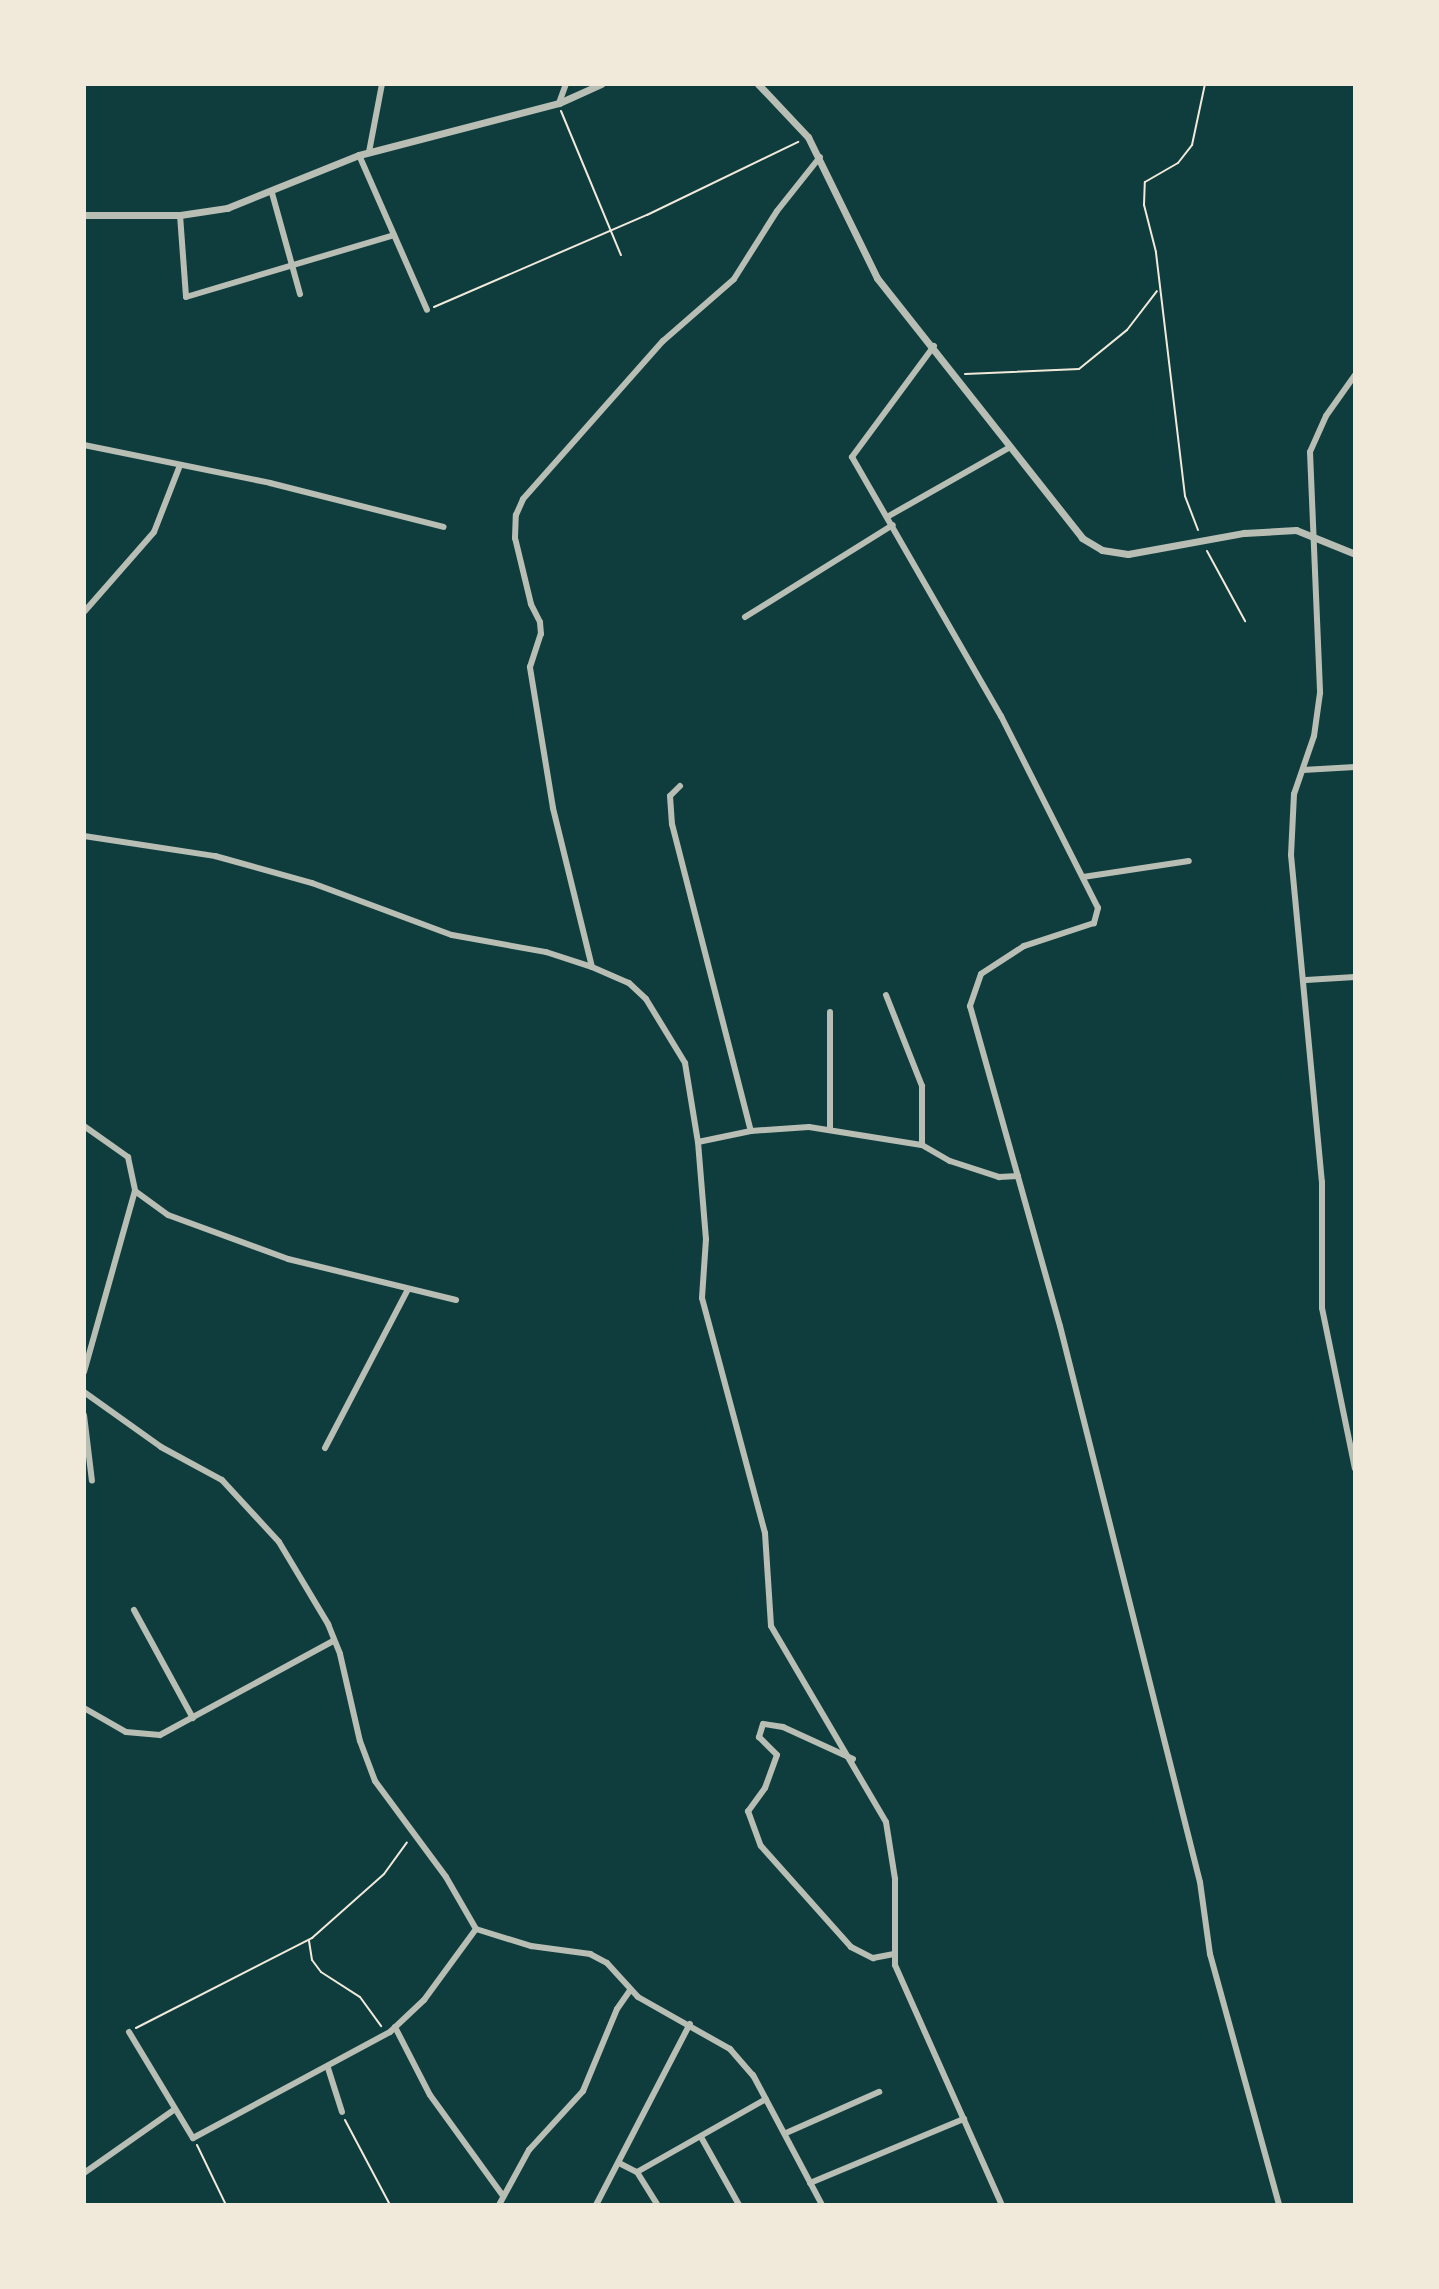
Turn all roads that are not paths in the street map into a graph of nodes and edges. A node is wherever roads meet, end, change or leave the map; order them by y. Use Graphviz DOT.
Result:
graph roads {
  1 [pos="382,84"];
  2 [pos="566,84"];
  3 [pos="601,84"];
  4 [pos="758,84"];
  5 [pos="559,103"];
  6 [pos="369,152"];
  7 [pos="359,155"];
  8 [pos="820,157"];
  9 [pos="272,193"];
  10 [pos="84,215"];
  11 [pos="180,215"];
  12 [pos="394,235"];
  13 [pos="290,265"];
  14 [pos="300,294"];
  15 [pos="427,310"];
  16 [pos="934,346"];
  17 [pos="1355,375"];
  18 [pos="84,445"];
  19 [pos="1010,447"];
  20 [pos="179,468"];
  21 [pos="887,517"];
  22 [pos="893,525"];
  23 [pos="444,527"];
  24 [pos="1313,533"];
  25 [pos="1355,554"];
  26 [pos="84,612"];
  27 [pos="745,617"];
  28 [pos="1355,767"];
  29 [pos="1303,770"];
  30 [pos="680,786"];
  31 [pos="84,836"];
  32 [pos="1189,861"];
  33 [pos="1083,877"];
  34 [pos="592,967"];
  35 [pos="1355,977"];
  36 [pos="1306,980"];
  37 [pos="886,995"];
  38 [pos="830,1012"];
  39 [pos="84,1126"];
  40 [pos="830,1130"];
  41 [pos="751,1131"];
  42 [pos="698,1142"];
  43 [pos="922,1145"];
  44 [pos="1018,1176"];
  45 [pos="135,1191"];
  46 [pos="408,1289"];
  47 [pos="456,1300"];
  48 [pos="84,1372"];
  49 [pos="84,1392"];
  50 [pos="84,1415"];
  51 [pos="326,1448"];
  52 [pos="1355,1469"];
  53 [pos="92,1481"];
  54 [pos="134,1610"];
  55 [pos="333,1641"];
  56 [pos="84,1707"];
  57 [pos="193,1718"];
  58 [pos="853,1759"];
  59 [pos="476,1929"];
  60 [pos="892,1954"];
  61 [pos="631,1989"];
  62 [pos="690,2024"];
  63 [pos="395,2027"];
  64 [pos="129,2032"];
  65 [pos="328,2068"];
  66 [pos="879,2092"];
  67 [pos="766,2099"];
  68 [pos="175,2109"];
  69 [pos="342,2112"];
  70 [pos="964,2119"];
  71 [pos="786,2133"];
  72 [pos="701,2137"];
  73 [pos="619,2162"];
  74 [pos="637,2172"];
  75 [pos="84,2173"];
  76 [pos="810,2183"];
  77 [pos="503,2196"];
  78 [pos="499,2205"];
  79 [pos="596,2205"];
  80 [pos="658,2205"];
  81 [pos="739,2205"];
  82 [pos="822,2205"];
  83 [pos="1002,2205"];
  84 [pos="1279,2205"];
  1 -- 6 [label="street"];
  2 -- 5 [label="street"];
  3 -- 5 [label="street"];
  4 -- 8 [label="street"];
  5 -- 6 [label="street"];
  6 -- 7 [label="street"];
  7 -- 9 [label="street"];
  7 -- 12 [label="street"];
  8 -- 16 [label="street"];
  8 -- 34 [label="street"];
  9 -- 11 [label="street"];
  9 -- 13 [label="street"];
  10 -- 11 [label="street"];
  11 -- 13 [label="street"];
  12 -- 13 [label="street"];
  12 -- 15 [label="street"];
  13 -- 14 [label="street"];
  16 -- 19 [label="street"];
  16 -- 21 [label="street"];
  17 -- 24 [label="street"];
  18 -- 20 [label="street"];
  19 -- 21 [label="street"];
  19 -- 24 [label="street"];
  20 -- 23 [label="street"];
  20 -- 26 [label="street"];
  21 -- 22 [label="street"];
  22 -- 27 [label="street"];
  22 -- 33 [label="street"];
  24 -- 25 [label="street"];
  24 -- 29 [label="street"];
  28 -- 29 [label="street"];
  29 -- 36 [label="street"];
  30 -- 41 [label="street"];
  31 -- 34 [label="street"];
  32 -- 33 [label="street"];
  33 -- 44 [label="street"];
  34 -- 42 [label="street"];
  35 -- 36 [label="street"];
  36 -- 52 [label="street"];
  37 -- 43 [label="street"];
  38 -- 40 [label="street"];
  39 -- 45 [label="street"];
  40 -- 41 [label="street"];
  40 -- 43 [label="street"];
  41 -- 42 [label="street"];
  42 -- 58 [label="street"];
  43 -- 44 [label="street"];
  44 -- 84 [label="street"];
  45 -- 46 [label="street"];
  45 -- 48 [label="street"];
  46 -- 47 [label="street"];
  46 -- 51 [label="street"];
  49 -- 55 [label="street"];
  50 -- 53 [label="street"];
  54 -- 57 [label="street"];
  55 -- 57 [label="street"];
  55 -- 59 [label="street"];
  56 -- 57 [label="street"];
  58 -- 60 [label="street"];
  58 -- 60 [label="street"];
  59 -- 61 [label="street"];
  59 -- 63 [label="street"];
  60 -- 70 [label="street"];
  61 -- 62 [label="street"];
  61 -- 77 [label="street"];
  62 -- 67 [label="street"];
  62 -- 73 [label="street"];
  63 -- 65 [label="street"];
  63 -- 77 [label="street"];
  64 -- 68 [label="street"];
  65 -- 68 [label="street"];
  65 -- 69 [label="street"];
  66 -- 71 [label="street"];
  67 -- 71 [label="street"];
  67 -- 72 [label="street"];
  68 -- 75 [label="street"];
  70 -- 76 [label="street"];
  70 -- 83 [label="street"];
  71 -- 76 [label="street"];
  72 -- 74 [label="street"];
  72 -- 81 [label="street"];
  73 -- 74 [label="street"];
  73 -- 79 [label="street"];
  74 -- 80 [label="street"];
  76 -- 82 [label="street"];
  77 -- 78 [label="street"];
}
